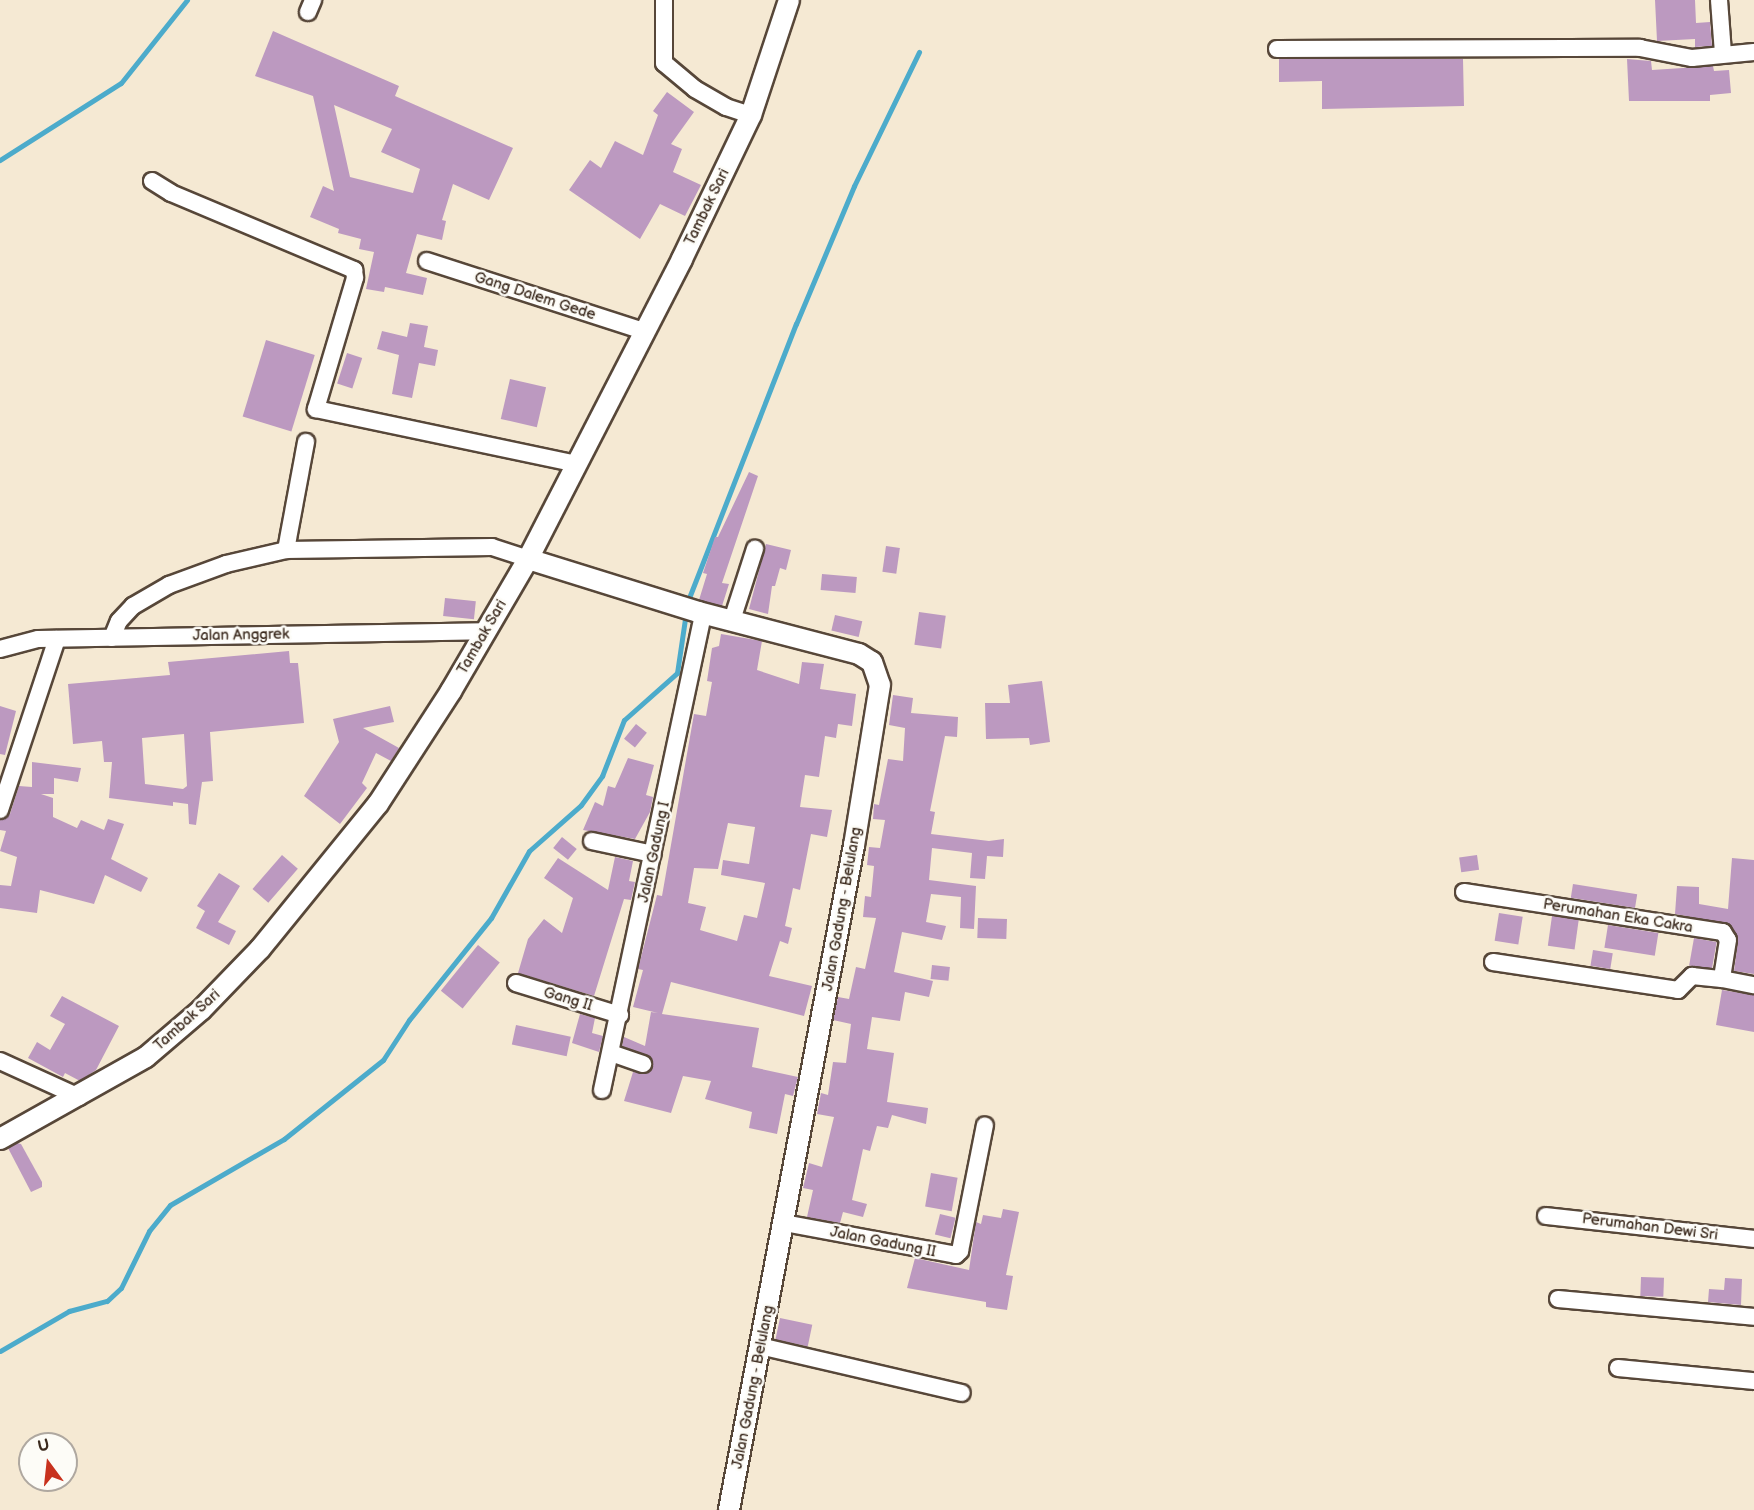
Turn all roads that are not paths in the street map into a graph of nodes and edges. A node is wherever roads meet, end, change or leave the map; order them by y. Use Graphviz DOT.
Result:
graph roads {
  1 [pos="664,0"];
  2 [pos="789,0"];
  3 [pos="1719,0"];
  4 [pos="1277,49"];
  5 [pos="1754,52"];
  6 [pos="1723,53"];
  7 [pos="751,115"];
  8 [pos="152,181"];
  9 [pos="427,261"];
  10 [pos="644,331"];
  11 [pos="306,442"];
  12 [pos="576,464"];
  13 [pos="755,549"];
  14 [pos="286,550"];
  15 [pos="528,559"];
  16 [pos="701,613"];
  17 [pos="732,620"];
  18 [pos="484,631"];
  19 [pos="112,638"];
  20 [pos="57,639"];
  21 [pos="0,649"];
  22 [pos="0,810"];
  23 [pos="592,841"];
  24 [pos="653,854"];
  25 [pos="1464,892"];
  26 [pos="1492,962"];
  27 [pos="1722,979"];
  28 [pos="516,983"];
  29 [pos="1754,985"];
  30 [pos="620,1015"];
  31 [pos="611,1053"];
  32 [pos="0,1061"];
  33 [pos="643,1064"];
  34 [pos="602,1090"];
  35 [pos="79,1097"];
  36 [pos="986,1125"];
  37 [pos="0,1139"];
  38 [pos="1546,1216"];
  39 [pos="784,1223"];
  40 [pos="1754,1239"];
  41 [pos="1558,1299"];
  42 [pos="1754,1317"];
  43 [pos="760,1346"];
  44 [pos="1618,1368"];
  45 [pos="1754,1381"];
  46 [pos="962,1393"];
  47 [pos="729,1510"];
  1 -- 7 [label="street"];
  2 -- 7 [label="street, Tambak Sari"];
  3 -- 6 [label="street"];
  4 -- 6 [label="street"];
  5 -- 6 [label="street"];
  7 -- 10 [label="street, Tambak Sari"];
  8 -- 12 [label="street"];
  9 -- 10 [label="street, Gang Dalem Gede"];
  10 -- 12 [label="street, Tambak Sari"];
  11 -- 14 [label="street"];
  12 -- 15 [label="street, Tambak Sari"];
  13 -- 17 [label="street"];
  14 -- 15 [label="street"];
  14 -- 19 [label="street"];
  15 -- 16 [label="street, Jalan Gadung - Belulang"];
  15 -- 18 [label="street, Tambak Sari"];
  16 -- 17 [label="street, Jalan Gadung - Belulang"];
  16 -- 24 [label="street, Jalan Gadung I"];
  17 -- 39 [label="street, Jalan Gadung - Belulang"];
  18 -- 19 [label="street, Jalan Anggrek"];
  18 -- 35 [label="street, Tambak Sari"];
  19 -- 20 [label="street, Jalan Anggrek"];
  20 -- 21 [label="street, Jalan Anggrek"];
  20 -- 22 [label="street"];
  23 -- 24 [label="street"];
  24 -- 30 [label="street, Jalan Gadung I"];
  25 -- 27 [label="street, Perumahan Eka Cakra"];
  26 -- 27 [label="street"];
  27 -- 29 [label="street"];
  28 -- 30 [label="street, Gang II"];
  30 -- 31 [label="street, Jalan Gadung I"];
  31 -- 33 [label="street"];
  31 -- 34 [label="street, Jalan Gadung I"];
  32 -- 35 [label="street"];
  35 -- 37 [label="street, Tambak Sari"];
  36 -- 39 [label="street, Jalan Gadung II"];
  38 -- 40 [label="street, Perumahan Dewi Sri"];
  39 -- 43 [label="street, Jalan Gadung - Belulang"];
  41 -- 42 [label="street"];
  43 -- 46 [label="street"];
  43 -- 47 [label="street, Jalan Gadung - Belulang"];
  44 -- 45 [label="street"];
}
